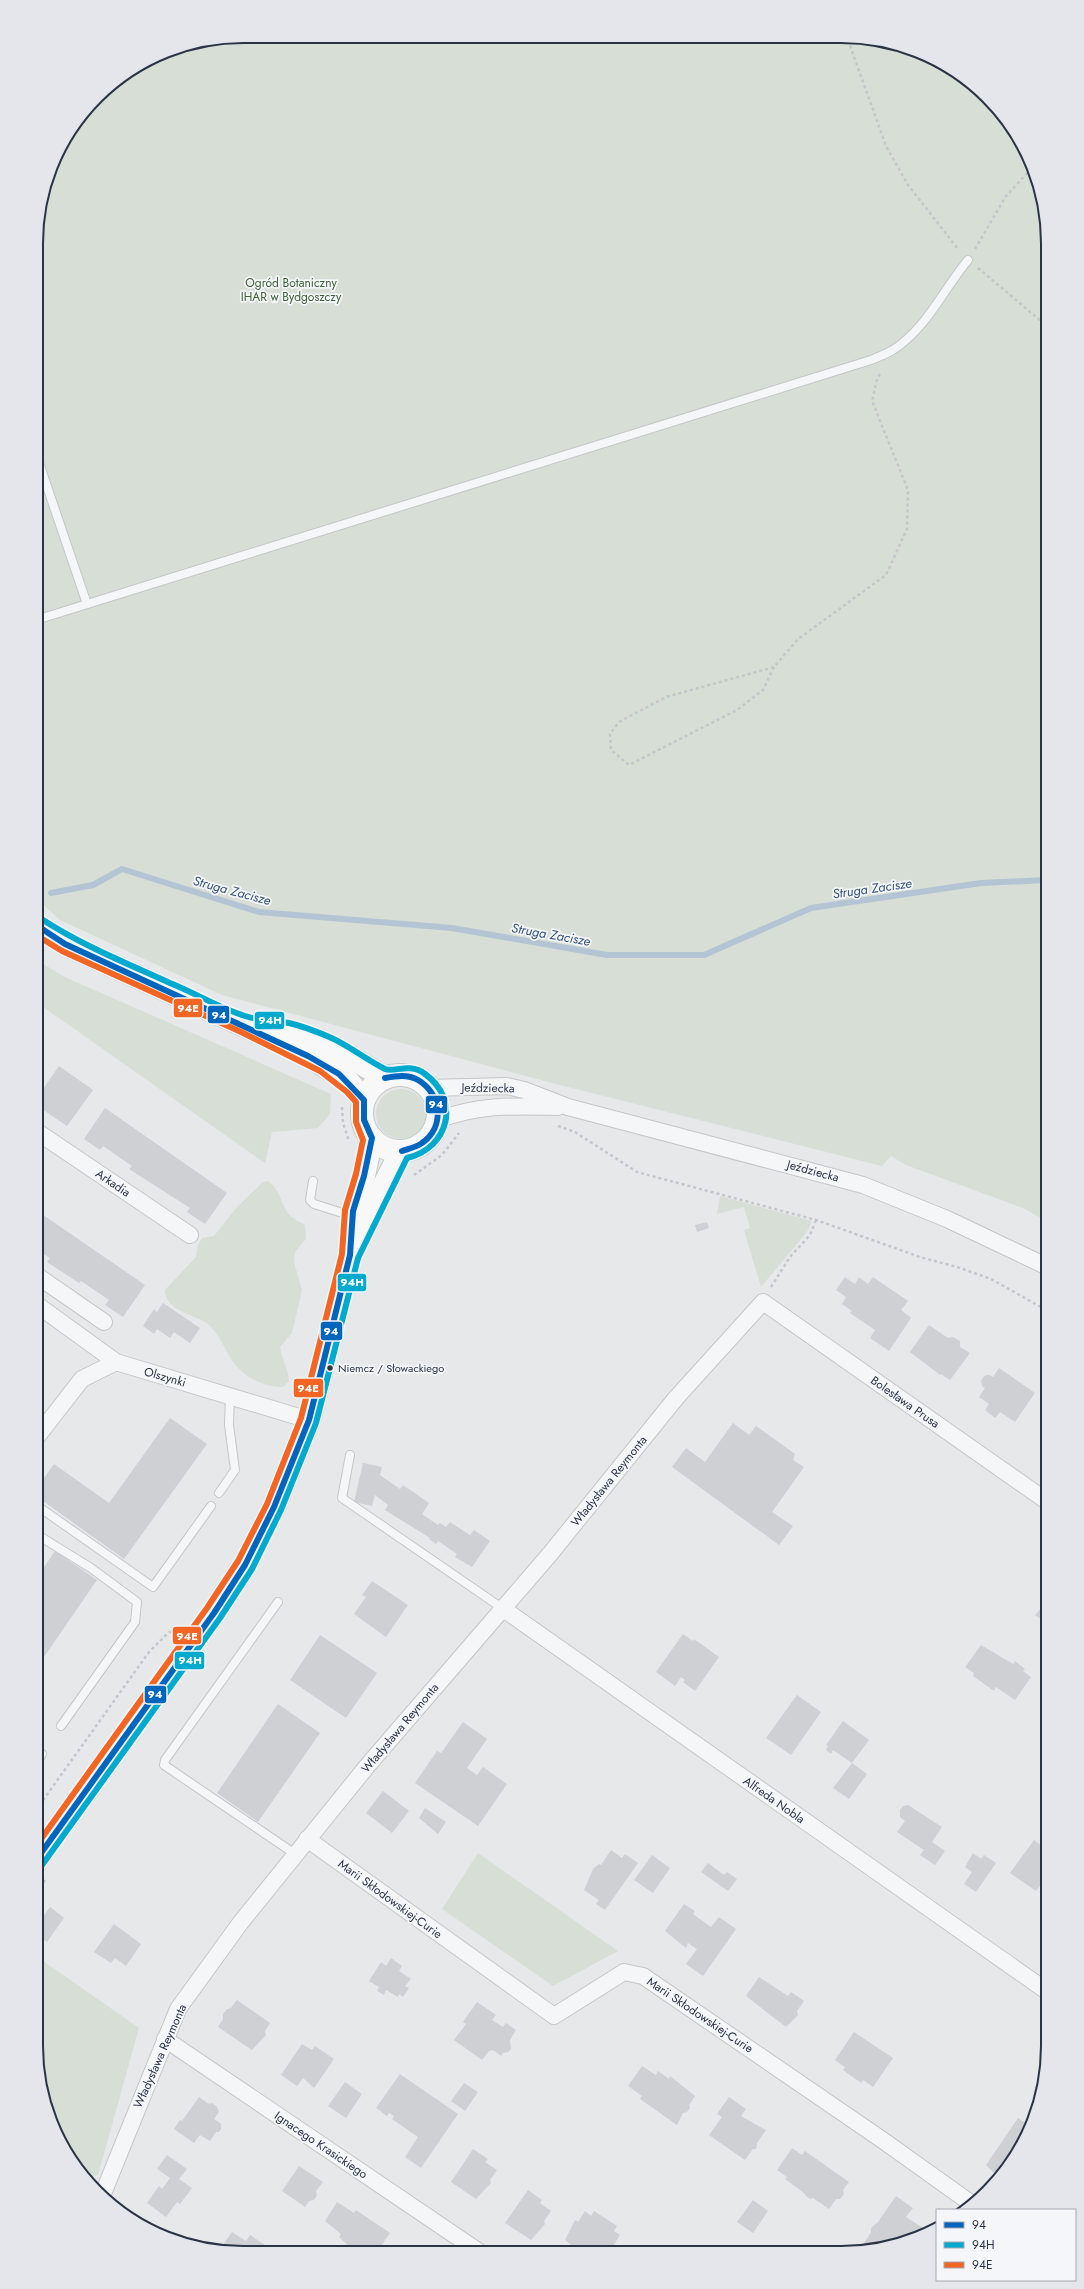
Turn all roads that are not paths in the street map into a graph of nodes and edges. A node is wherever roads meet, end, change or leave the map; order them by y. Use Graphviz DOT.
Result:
graph roads {
  1 [pos="968,260"];
  2 [pos="43,475"];
  3 [pos="87,604"];
  4 [pos="43,618"];
  5 [pos="43,930"];
  6 [pos="243,1024"];
  7 [pos="385,1078"];
  8 [pos="429,1088"];
  9 [pos="364,1100"];
  10 [pos="568,1107"];
  11 [pos="438,1120"];
  12 [pos="372,1138"];
  13 [pos="43,1139"];
  14 [pos="402,1151"];
  15 [pos="313,1182"];
  16 [pos="352,1216"];
  17 [pos="190,1235"];
  18 [pos="350,1255"];
  19 [pos="1041,1264"];
  20 [pos="43,1279"];
  21 [pos="763,1302"];
  22 [pos="43,1309"];
  23 [pos="104,1322"];
  24 [pos="116,1362"];
  25 [pos="230,1396"];
  26 [pos="309,1420"];
  27 [pos="43,1429"];
  28 [pos="350,1455"];
  29 [pos="219,1492"];
  30 [pos="1041,1497"];
  31 [pos="211,1506"];
  32 [pos="43,1510"];
  33 [pos="43,1538"];
  34 [pos="278,1602"];
  35 [pos="502,1608"];
  36 [pos="61,1726"];
  37 [pos="307,1839"];
  38 [pos="43,1850"];
  39 [pos="294,1854"];
  40 [pos="1041,1987"];
  41 [pos="165,2039"];
  42 [pos="104,2191"];
  43 [pos="968,2201"];
  44 [pos="471,2246"];
  1 -- 3 [label="lane"];
  2 -- 3 [label="lane"];
  3 -- 4 [label="lane"];
  5 -- 6 [label="street"];
  6 -- 7 [label="street"];
  6 -- 9 [label="street"];
  7 -- 8 [label="street"];
  7 -- 9 [label="street"];
  8 -- 10 [label="street, Jeździecka"];
  8 -- 11 [label="street"];
  9 -- 12 [label="street"];
  10 -- 11 [label="street, Jeździecka"];
  10 -- 19 [label="street, Jeździecka"];
  11 -- 14 [label="street"];
  12 -- 14 [label="street"];
  12 -- 16 [label="street"];
  13 -- 17 [label="street, Arkadia"];
  14 -- 18 [label="street"];
  15 -- 16 [label="lane"];
  16 -- 18 [label="street"];
  18 -- 26 [label="street"];
  20 -- 23 [label="street"];
  21 -- 30 [label="street, Bolesława Prusa"];
  21 -- 35 [label="street, Władysława Reymonta"];
  22 -- 24 [label="street, Olszynki"];
  24 -- 25 [label="street, Olszynki"];
  24 -- 27 [label="street"];
  25 -- 26 [label="street, Olszynki"];
  25 -- 29 [label="lane"];
  26 -- 38 [label="street"];
  28 -- 35 [label="lane"];
  31 -- 32 [label="lane"];
  33 -- 36 [label="lane"];
  34 -- 39 [label="lane"];
  35 -- 37 [label="street, Władysława Reymonta"];
  35 -- 40 [label="street, Alfreda Nobla"];
  37 -- 39 [label="street, Władysława Reymonta"];
  37 -- 43 [label="street, Marii Skłodowskiej-Curie"];
  39 -- 41 [label="street, Władysława Reymonta"];
  41 -- 42 [label="street, Władysława Reymonta"];
  41 -- 44 [label="street, Ignacego Krasickiego"];
}
